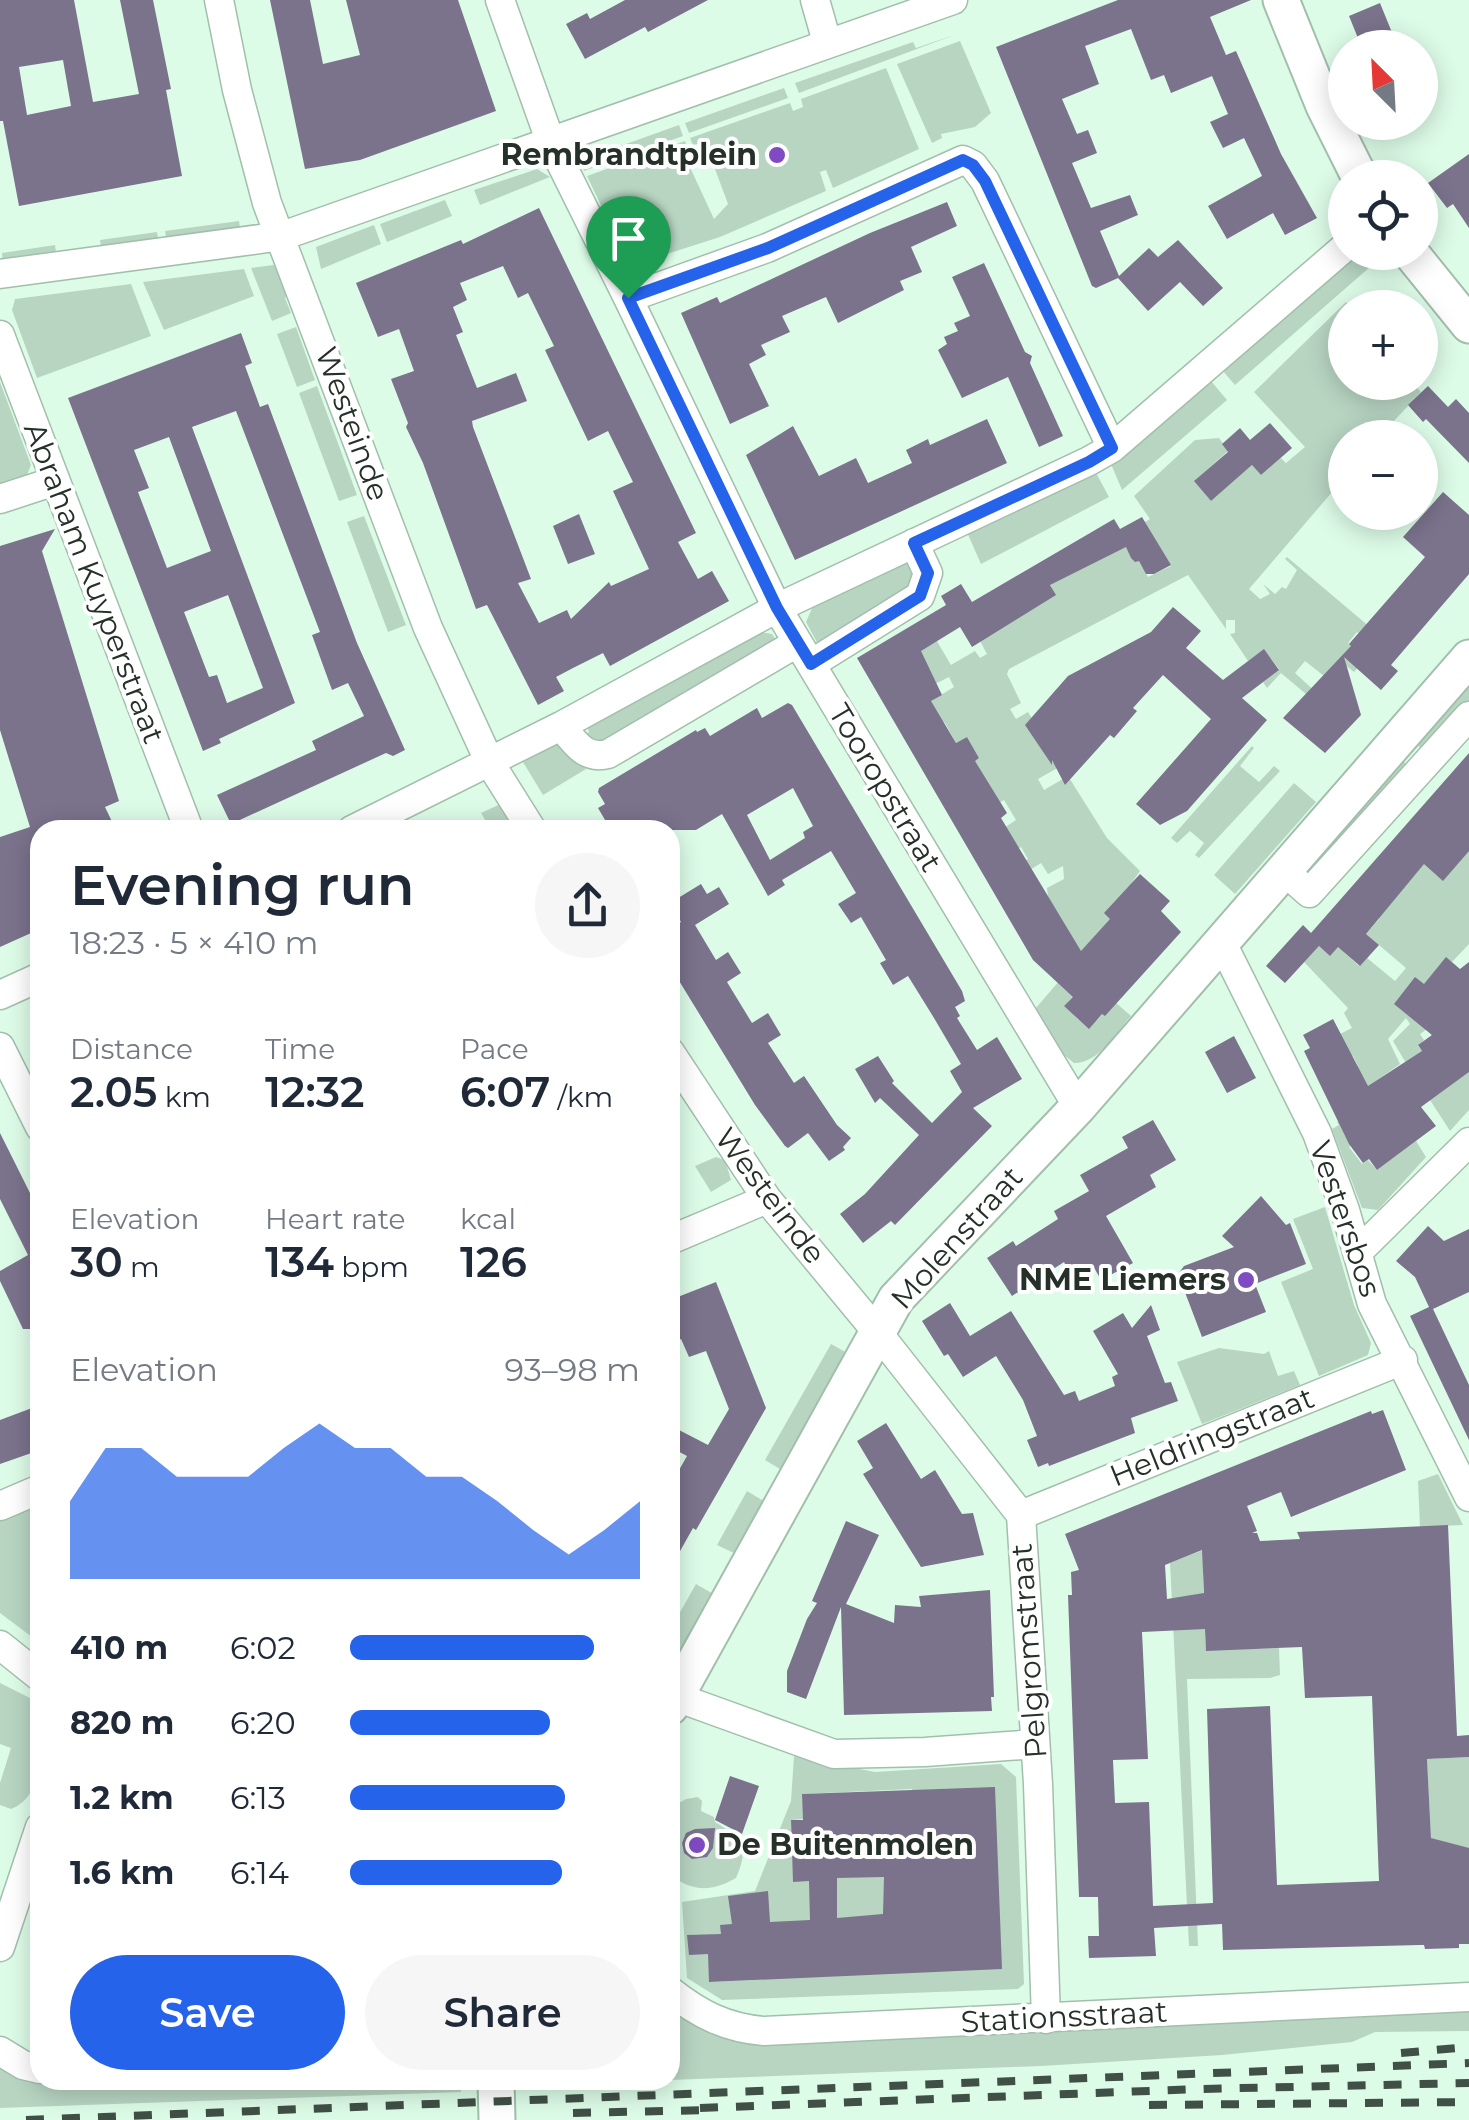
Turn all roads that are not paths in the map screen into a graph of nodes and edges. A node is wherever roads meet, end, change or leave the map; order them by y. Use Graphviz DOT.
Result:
graph roads {
  1 [pos="219,0"];
  2 [pos="500,0"];
  3 [pos="815,0"];
  4 [pos="953,0"];
  5 [pos="1281,0"];
  6 [pos="827,42"];
  7 [pos="551,144"];
  8 [pos="1351,160"];
  9 [pos="282,236"];
  10 [pos="1328,263"];
  11 [pos="1425,270"];
  12 [pos="0,274"];
  13 [pos="628,298"];
  14 [pos="1469,325"];
  15 [pos="0,334"];
  16 [pos="1112,448"];
  17 [pos="55,481"];
  18 [pos="0,499"];
  19 [pos="914,543"];
  20 [pos="777,608"];
  21 [pos="804,654"];
  22 [pos="1469,658"];
  23 [pos="1469,716"];
  24 [pos="561,726"];
  25 [pos="490,762"];
  26 [pos="185,820"];
  27 [pos="372,820"];
  28 [pos="526,820"];
  29 [pos="1283,870"];
  30 [pos="1221,941"];
  31 [pos="30,981"];
  32 [pos="0,995"];
  33 [pos="0,1047"];
  34 [pos="680,1067"];
  35 [pos="30,1108"];
  36 [pos="1078,1108"];
  37 [pos="1469,1142"];
  38 [pos="766,1199"];
  39 [pos="680,1236"];
  40 [pos="1358,1252"];
  41 [pos="878,1333"];
  42 [pos="1403,1360"];
  43 [pos="30,1493"];
  44 [pos="1469,1497"];
  45 [pos="0,1506"];
  46 [pos="1020,1515"];
  47 [pos="0,1645"];
  48 [pos="30,1669"];
  49 [pos="680,1689"];
  50 [pos="680,1704"];
  51 [pos="1035,1744"];
  52 [pos="30,1857"];
  53 [pos="0,1947"];
  54 [pos="1469,1997"];
  55 [pos="680,1999"];
  56 [pos="1046,2019"];
  57 [pos="0,2051"];
  58 [pos="30,2067"];
  59 [pos="496,2090"];
  60 [pos="497,2120"];
  1 -- 9 [label="street, Westeinde"];
  2 -- 7 [label="street"];
  3 -- 6 [label="street"];
  4 -- 6 [label="street"];
  5 -- 8 [label="street"];
  6 -- 7 [label="street"];
  7 -- 9 [label="street"];
  7 -- 13 [label="street"];
  9 -- 12 [label="street"];
  9 -- 25 [label="street, Westeinde"];
  10 -- 16 [label="street"];
  11 -- 14 [label="street"];
  13 -- 16 [label="street"];
  13 -- 20 [label="street, Tooropstraat"];
  15 -- 17 [label="street, Abraham Kuyperstraat"];
  16 -- 19 [label="street"];
  17 -- 18 [label="street"];
  17 -- 26 [label="street, Abraham Kuyperstraat"];
  19 -- 20 [label="street"];
  19 -- 21 [label="street"];
  20 -- 21 [label="street, Tooropstraat"];
  20 -- 24 [label="street"];
  21 -- 24 [label="street"];
  21 -- 36 [label="street, Tooropstraat"];
  22 -- 29 [label="street, Molenstraat"];
  23 -- 29 [label="street"];
  24 -- 25 [label="street"];
  25 -- 27 [label="street"];
  25 -- 28 [label="street, Westeinde"];
  29 -- 30 [label="street, Molenstraat"];
  30 -- 36 [label="street, Molenstraat"];
  30 -- 40 [label="street, Vestersbos"];
  31 -- 32 [label="street"];
  33 -- 35 [label="street"];
  34 -- 38 [label="street, Westeinde"];
  36 -- 41 [label="street, Molenstraat"];
  37 -- 40 [label="street"];
  38 -- 39 [label="street"];
  38 -- 41 [label="street, Westeinde"];
  40 -- 42 [label="street, Vestersbos"];
  41 -- 46 [label="street, Pelgromstraat"];
  41 -- 49 [label="street, Molenstraat"];
  42 -- 44 [label="street, Vestersbos"];
  42 -- 46 [label="street, Heldringstraat"];
  43 -- 45 [label="street"];
  46 -- 51 [label="street, Pelgromstraat"];
  47 -- 48 [label="street"];
  50 -- 51 [label="street"];
  51 -- 56 [label="street, Pelgromstraat"];
  52 -- 53 [label="street"];
  54 -- 56 [label="street, Stationsstraat"];
  55 -- 56 [label="street, Stationsstraat"];
  57 -- 58 [label="street"];
  59 -- 60 [label="street"];
}
